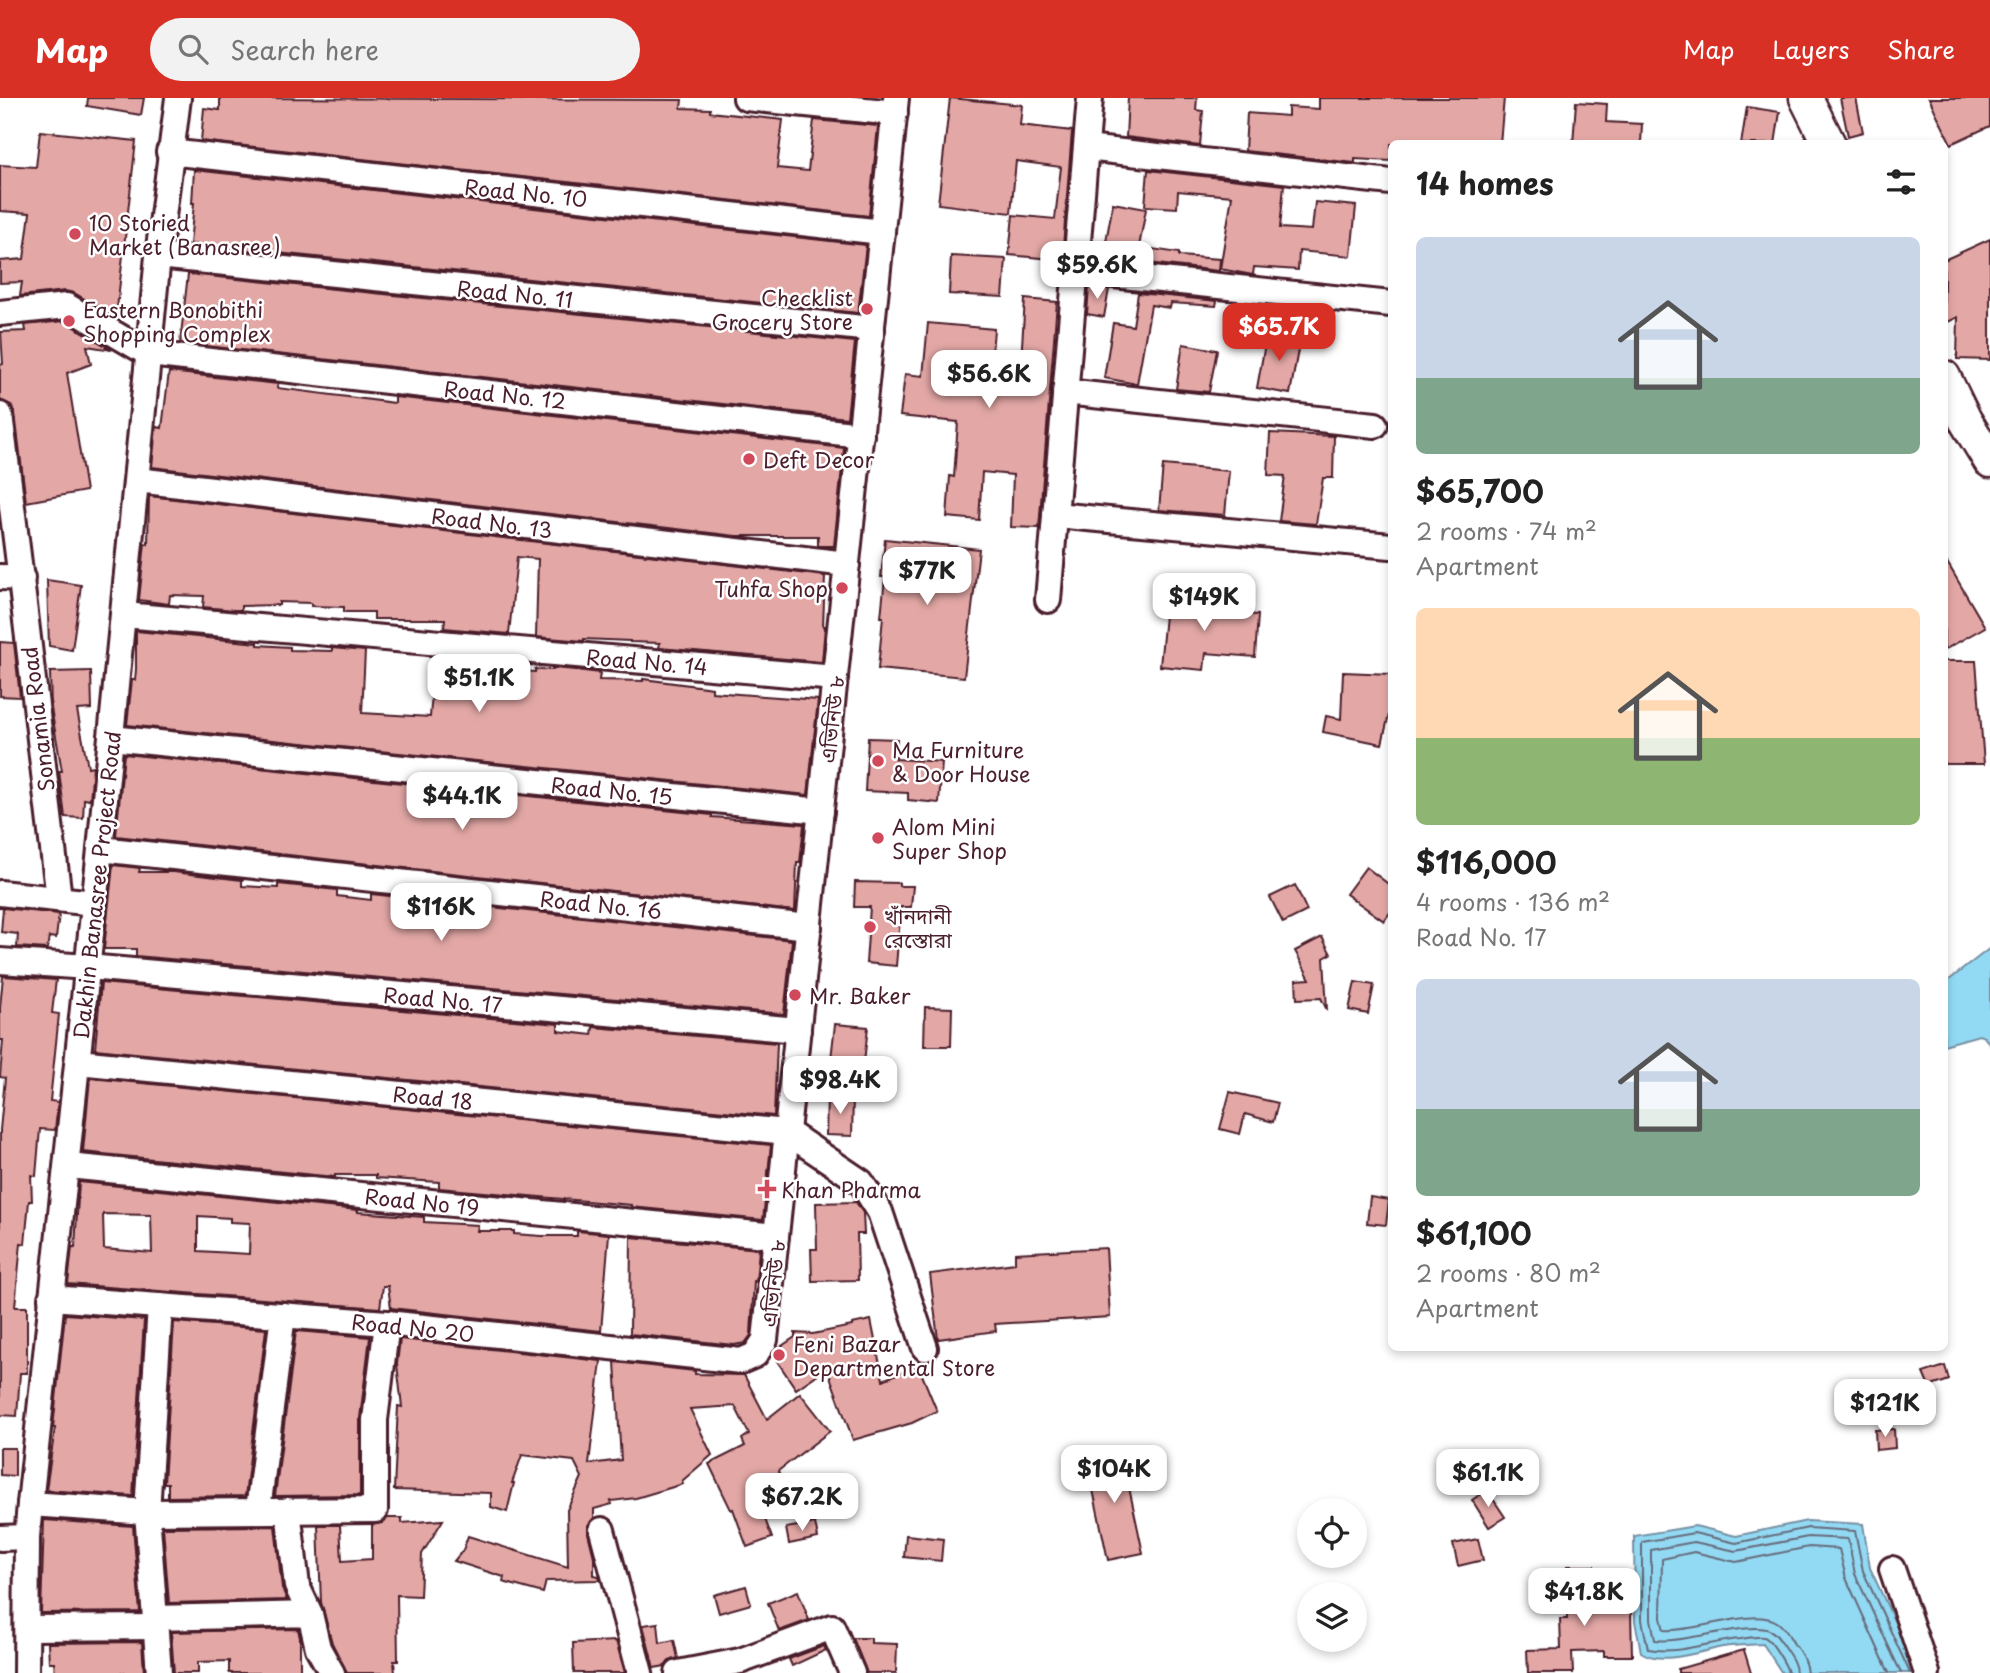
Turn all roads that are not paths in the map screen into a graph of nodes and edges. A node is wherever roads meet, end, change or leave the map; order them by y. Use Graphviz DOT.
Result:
graph roads {
  1 [pos="178,98"];
  2 [pos="746,98"];
  3 [pos="1090,98"];
  4 [pos="1798,98"];
  5 [pos="1806,98"];
  6 [pos="895,106"];
  7 [pos="1827,140"];
  8 [pos="1086,148"];
  9 [pos="169,152"];
  10 [pos="1388,182"];
  11 [pos="882,232"];
  12 [pos="158,256"];
  13 [pos="1075,271"];
  14 [pos="1388,304"];
  15 [pos="0,313"];
  16 [pos="872,329"];
  17 [pos="149,354"];
  18 [pos="1948,385"];
  19 [pos="1065,392"];
  20 [pos="0,415"];
  21 [pos="1376,425"];
  22 [pos="861,435"];
  23 [pos="1990,461"];
  24 [pos="137,481"];
  25 [pos="1055,515"];
  26 [pos="1388,547"];
  27 [pos="847,564"];
  28 [pos="11,577"];
  29 [pos="1048,600"];
  30 [pos="124,615"];
  31 [pos="835,678"];
  32 [pos="111,738"];
  33 [pos="821,811"];
  34 [pos="100,849"];
  35 [pos="0,893"];
  36 [pos="59,898"];
  37 [pos="94,903"];
  38 [pos="809,928"];
  39 [pos="0,961"];
  40 [pos="88,967"];
  41 [pos="798,1030"];
  42 [pos="78,1062"];
  43 [pos="787,1132"];
  44 [pos="68,1166"];
  45 [pos="776,1236"];
  46 [pos="51,1298"];
  47 [pos="160,1306"];
  48 [pos="283,1315"];
  49 [pos="387,1323"];
  50 [pos="765,1340"];
  51 [pos="925,1348"];
  52 [pos="30,1504"];
  53 [pos="258,1510"];
  54 [pos="288,1510"];
  55 [pos="147,1512"];
  56 [pos="602,1530"];
  57 [pos="27,1537"];
  58 [pos="0,1538"];
  59 [pos="1892,1569"];
  60 [pos="310,1614"];
  61 [pos="155,1623"];
  62 [pos="28,1628"];
  63 [pos="26,1673"];
  64 [pos="159,1673"];
  65 [pos="332,1673"];
  66 [pos="640,1673"];
  67 [pos="678,1673"];
  68 [pos="852,1673"];
  69 [pos="1927,1673"];
  1 -- 9 [label="street, Dakhin Banasree Project Road"];
  2 -- 6 [label="street"];
  3 -- 8 [label="street"];
  4 -- 5 [label="street"];
  5 -- 7 [label="main road"];
  6 -- 11 [label="street, এভিনিউ ৮"];
  8 -- 10 [label="street"];
  8 -- 13 [label="street"];
  9 -- 11 [label="street, Road No. 10"];
  9 -- 12 [label="street, Dakhin Banasree Project Road"];
  11 -- 16 [label="street, এভিনিউ ৮"];
  12 -- 16 [label="street, Road No. 11"];
  12 -- 17 [label="street, Dakhin Banasree Project Road"];
  13 -- 14 [label="street"];
  13 -- 19 [label="street"];
  15 -- 17 [label="street"];
  16 -- 22 [label="street, এভিনিউ ৮"];
  17 -- 22 [label="street, Road No. 12"];
  17 -- 24 [label="street, Dakhin Banasree Project Road"];
  18 -- 23 [label="main road"];
  19 -- 21 [label="street"];
  19 -- 25 [label="street"];
  20 -- 28 [label="street, Sonamia Road"];
  22 -- 27 [label="street, এভিনিউ ৮"];
  24 -- 27 [label="street, Road No. 13"];
  24 -- 30 [label="street, Dakhin Banasree Project Road"];
  25 -- 26 [label="street"];
  25 -- 29 [label="street"];
  27 -- 31 [label="street, এভিনিউ ৮"];
  28 -- 36 [label="street, Sonamia Road"];
  30 -- 31 [label="street, Road No. 14"];
  30 -- 32 [label="street, Dakhin Banasree Project Road"];
  31 -- 33 [label="street, এভিনিউ ৮"];
  32 -- 33 [label="street, Road No. 15"];
  32 -- 34 [label="street, Dakhin Banasree Project Road"];
  33 -- 38 [label="street, এভিনিউ ৮"];
  34 -- 37 [label="street, Dakhin Banasree Project Road"];
  34 -- 38 [label="street, Road No. 16"];
  35 -- 36 [label="street"];
  36 -- 37 [label="street"];
  37 -- 40 [label="street, Dakhin Banasree Project Road"];
  38 -- 41 [label="street, এভিনিউ ৮"];
  39 -- 40 [label="street, Road No. 17"];
  40 -- 41 [label="street, Road No. 17"];
  40 -- 42 [label="street, Dakhin Banasree Project Road"];
  41 -- 43 [label="street, এভিনিউ ৮"];
  42 -- 43 [label="street, Road 18"];
  42 -- 44 [label="street, Dakhin Banasree Project Road"];
  43 -- 45 [label="street, এভিনিউ ৮"];
  43 -- 51 [label="street"];
  44 -- 45 [label="street, Road No 19"];
  44 -- 46 [label="street, Dakhin Banasree Project Road"];
  45 -- 50 [label="street, এভিনিউ ৮"];
  46 -- 47 [label="street, Road No 20"];
  46 -- 52 [label="street, Dakhin Banasree Project Road"];
  47 -- 48 [label="street, Road No 20"];
  47 -- 55 [label="street"];
  48 -- 49 [label="street, Road No 20"];
  48 -- 53 [label="street"];
  49 -- 50 [label="street, Road No 20"];
  49 -- 54 [label="street"];
  52 -- 55 [label="street"];
  52 -- 57 [label="street, Dakhin Banasree Project Road"];
  53 -- 54 [label="street"];
  53 -- 55 [label="street"];
  54 -- 60 [label="street"];
  55 -- 61 [label="street"];
  56 -- 66 [label="street"];
  57 -- 58 [label="street"];
  57 -- 62 [label="street, Dakhin Banasree Project Road"];
  59 -- 69 [label="street"];
  60 -- 61 [label="street"];
  60 -- 65 [label="street"];
  61 -- 62 [label="street"];
  61 -- 64 [label="street"];
  62 -- 63 [label="street, Dakhin Banasree Project Road"];
  67 -- 68 [label="street"];
}
